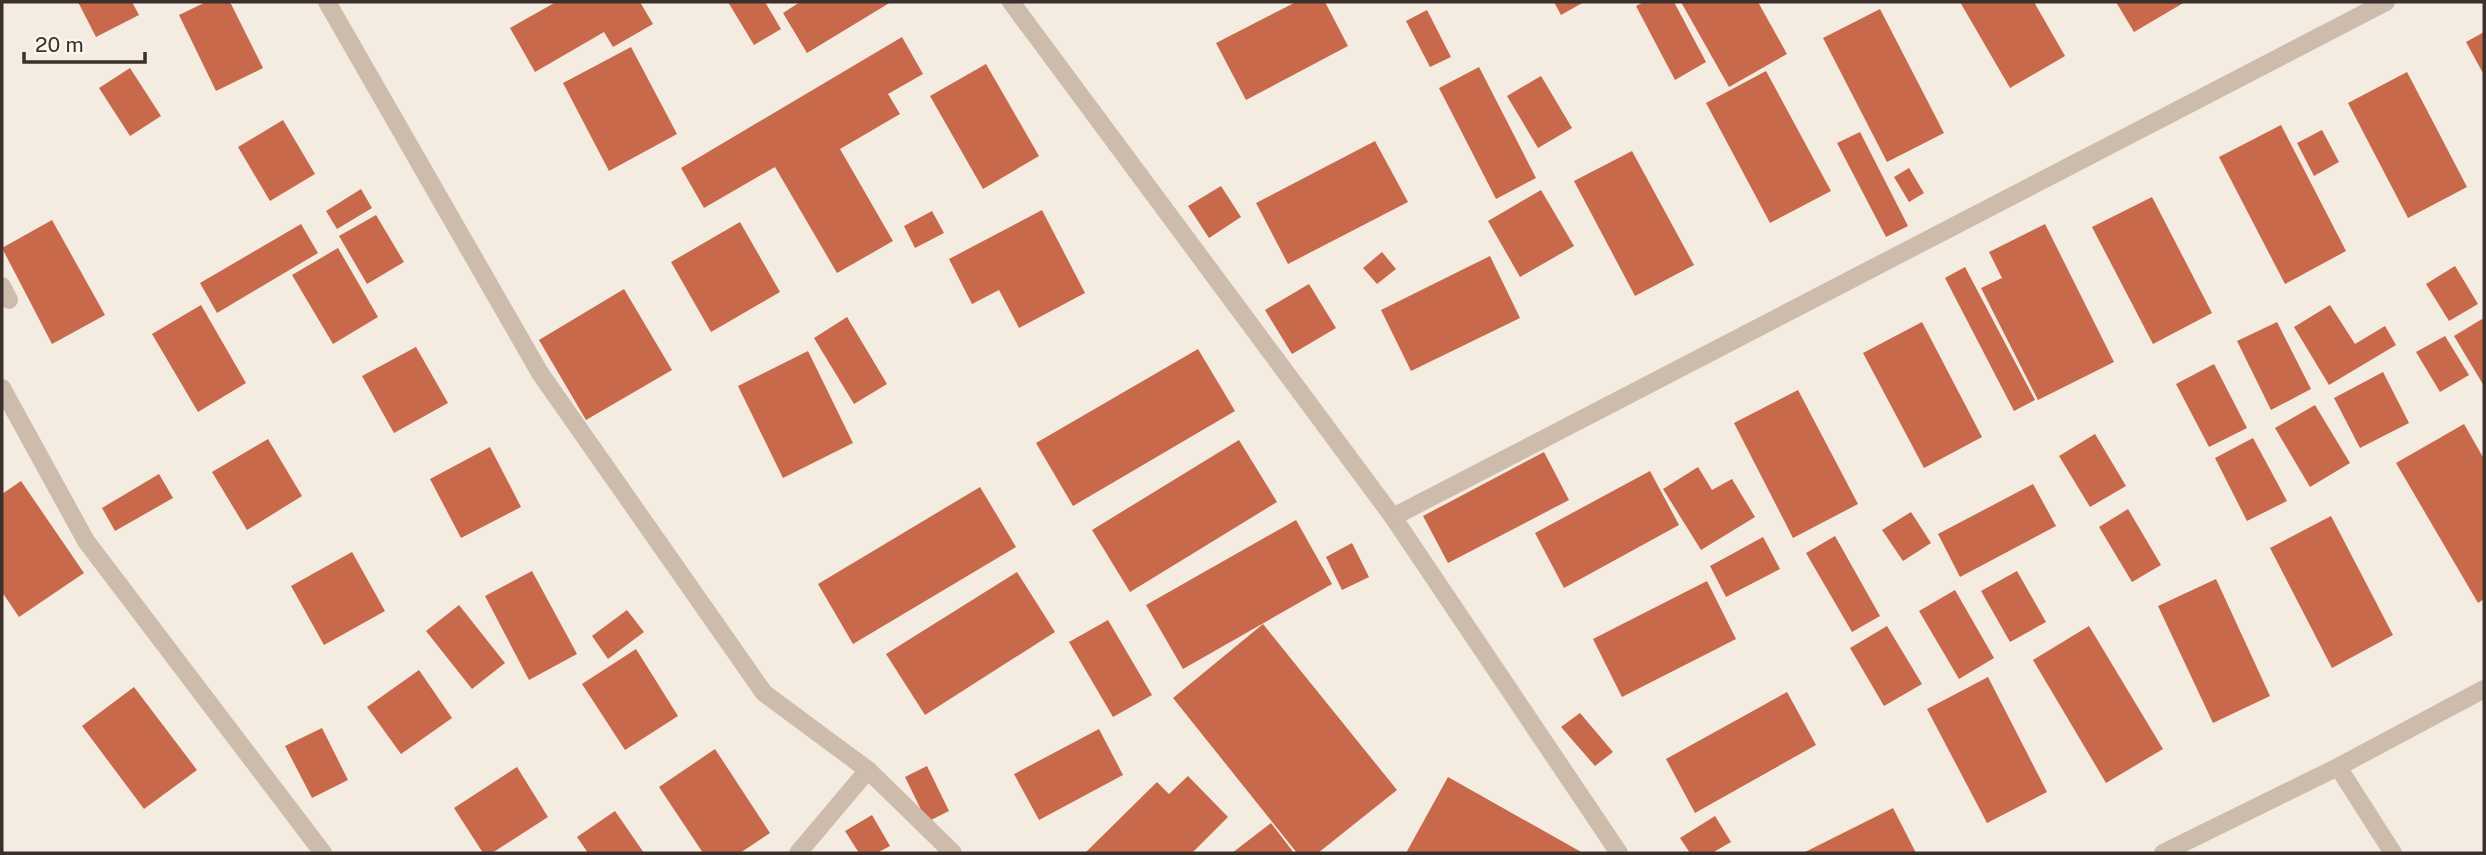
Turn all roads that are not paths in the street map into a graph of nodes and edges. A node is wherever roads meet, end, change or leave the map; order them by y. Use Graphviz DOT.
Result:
graph roads {
  1 [pos="327,2"];
  2 [pos="1011,2"];
  3 [pos="2386,2"];
  4 [pos="2,388"];
  5 [pos="1393,517"];
  6 [pos="2484,689"];
  7 [pos="2338,767"];
  8 [pos="868,770"];
  9 [pos="323,853"];
  10 [pos="798,853"];
  11 [pos="953,853"];
  12 [pos="1619,853"];
  13 [pos="2163,853"];
  14 [pos="2393,853"];
  1 -- 8 [label="street"];
  2 -- 5 [label="street"];
  3 -- 5 [label="street"];
  4 -- 9 [label="street"];
  5 -- 12 [label="street"];
  6 -- 7 [label="street"];
  7 -- 13 [label="street"];
  7 -- 14 [label="street"];
  8 -- 10 [label="street"];
  8 -- 11 [label="street"];
}
